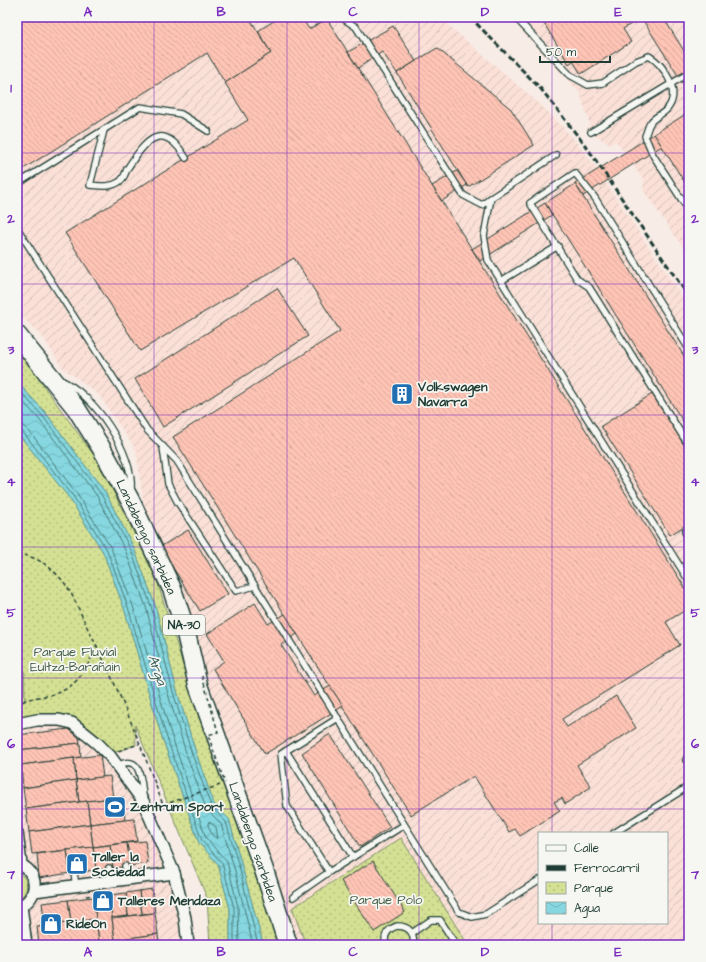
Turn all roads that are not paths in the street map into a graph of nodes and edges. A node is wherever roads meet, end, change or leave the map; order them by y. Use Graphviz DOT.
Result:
graph roads {
  1 [pos="341,17"];
  2 [pos="515,17"];
  3 [pos="689,73"];
  4 [pos="672,83"];
  5 [pos="104,130"];
  6 [pos="208,131"];
  7 [pos="591,132"];
  8 [pos="556,155"];
  9 [pos="186,158"];
  10 [pos="17,184"];
  11 [pos="491,198"];
  12 [pos="689,211"];
  13 [pos="17,228"];
  14 [pos="558,246"];
  15 [pos="501,281"];
  16 [pos="17,335"];
  17 [pos="689,349"];
  18 [pos="689,446"];
  19 [pos="163,447"];
  20 [pos="689,530"];
  21 [pos="689,539"];
  22 [pos="689,581"];
  23 [pos="255,586"];
  24 [pos="338,718"];
  25 [pos="17,724"];
  26 [pos="286,751"];
  27 [pos="689,754"];
  28 [pos="686,760"];
  29 [pos="117,766"];
  30 [pos="689,786"];
  31 [pos="143,801"];
  32 [pos="404,825"];
  33 [pos="616,832"];
  34 [pos="17,833"];
  35 [pos="353,857"];
  36 [pos="19,864"];
  37 [pos="125,866"];
  38 [pos="109,868"];
  39 [pos="329,872"];
  40 [pos="74,873"];
  41 [pos="174,873"];
  42 [pos="127,879"];
  43 [pos="111,881"];
  44 [pos="538,881"];
  45 [pos="76,886"];
  46 [pos="34,891"];
  47 [pos="293,897"];
  48 [pos="19,906"];
  49 [pos="412,933"];
  50 [pos="26,945"];
  51 [pos="188,945"];
  52 [pos="288,945"];
  53 [pos="386,945"];
  54 [pos="414,945"];
  55 [pos="456,945"];
  1 -- 11 [label="lane"];
  2 -- 4 [label="lane"];
  3 -- 4 [label="lane"];
  4 -- 7 [label="lane"];
  4 -- 12 [label="lane"];
  5 -- 6 [label="lane"];
  5 -- 9 [label="lane"];
  5 -- 10 [label="lane"];
  8 -- 11 [label="lane"];
  11 -- 15 [label="lane"];
  13 -- 19 [label="lane"];
  14 -- 15 [label="lane"];
  14 -- 17 [label="lane"];
  14 -- 18 [label="lane"];
  15 -- 22 [label="lane"];
  16 -- 52 [label="highway, Landabengo sarbidea / NA-30"];
  19 -- 23 [label="lane"];
  19 -- 23 [label="lane"];
  20 -- 21 [label="lane"];
  23 -- 24 [label="lane"];
  24 -- 26 [label="lane"];
  24 -- 32 [label="lane"];
  25 -- 29 [label="street"];
  26 -- 35 [label="lane"];
  26 -- 39 [label="lane"];
  27 -- 28 [label="lane"];
  29 -- 31 [label="street"];
  29 -- 31 [label="lane"];
  30 -- 33 [label="lane"];
  31 -- 41 [label="street"];
  32 -- 35 [label="lane"];
  32 -- 44 [label="lane"];
  34 -- 36 [label="street"];
  35 -- 39 [label="lane"];
  36 -- 46 [label="street"];
  37 -- 42 [label="lane"];
  38 -- 43 [label="lane"];
  39 -- 47 [label="lane"];
  40 -- 45 [label="lane"];
  41 -- 42 [label="street"];
  41 -- 51 [label="street"];
  42 -- 43 [label="street"];
  43 -- 45 [label="street"];
  45 -- 46 [label="street"];
  46 -- 48 [label="street"];
  48 -- 50 [label="street"];
  49 -- 53 [label="lane"];
  49 -- 54 [label="lane"];
  49 -- 55 [label="lane"];
}
